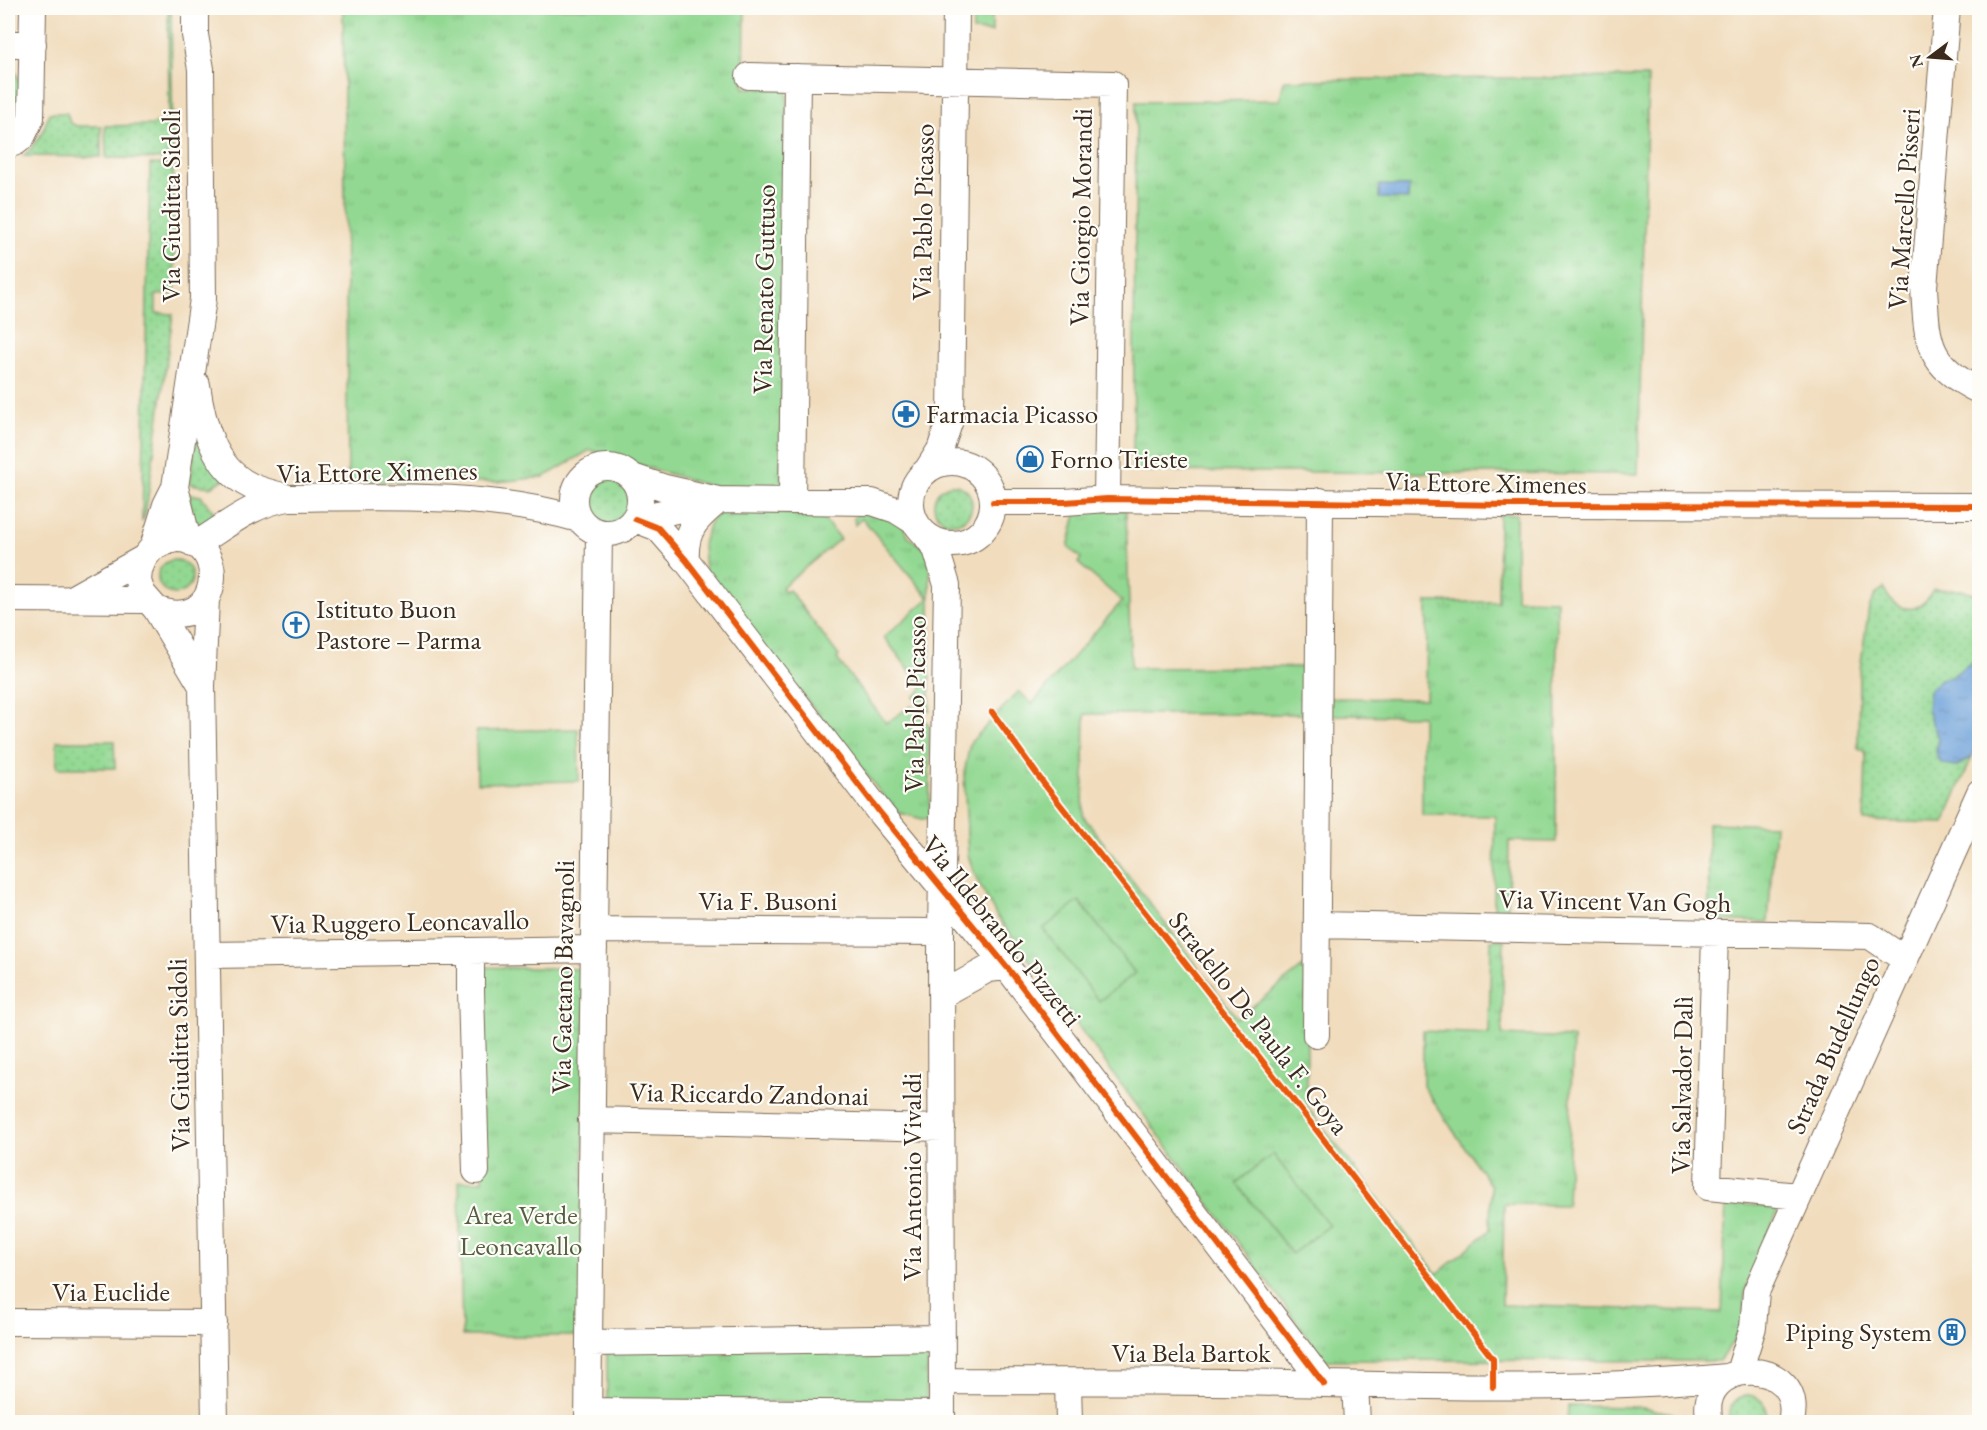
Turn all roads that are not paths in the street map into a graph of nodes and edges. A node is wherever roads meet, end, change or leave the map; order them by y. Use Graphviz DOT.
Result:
graph roads {
  1 [pos="33,8"];
  2 [pos="195,8"];
  3 [pos="208,8"];
  4 [pos="956,8"];
  5 [pos="1947,8"];
  6 [pos="8,44"];
  7 [pos="33,44"];
  8 [pos="201,69"];
  9 [pos="749,76"];
  10 [pos="796,77"];
  11 [pos="955,80"];
  12 [pos="8,145"];
  13 [pos="196,344"];
  14 [pos="1980,391"];
  15 [pos="951,417"];
  16 [pos="976,470"];
  17 [pos="630,476"];
  18 [pos="922,477"];
  19 [pos="578,485"];
  20 [pos="175,487"];
  21 [pos="295,498"];
  22 [pos="1107,499"];
  23 [pos="718,500"];
  24 [pos="495,501"];
  25 [pos="792,501"];
  26 [pos="1320,501"];
  27 [pos="872,502"];
  28 [pos="993,502"];
  29 [pos="1980,506"];
  30 [pos="634,519"];
  31 [pos="231,523"];
  32 [pos="589,525"];
  33 [pos="921,530"];
  34 [pos="970,540"];
  35 [pos="191,543"];
  36 [pos="148,552"];
  37 [pos="686,560"];
  38 [pos="947,585"];
  39 [pos="209,587"];
  40 [pos="8,599"];
  41 [pos="69,600"];
  42 [pos="151,604"];
  43 [pos="202,686"];
  44 [pos="1980,792"];
  45 [pos="881,814"];
  46 [pos="943,823"];
  47 [pos="942,887"];
  48 [pos="1317,925"];
  49 [pos="941,932"];
  50 [pos="1715,933"];
  51 [pos="594,940"];
  52 [pos="471,951"];
  53 [pos="208,955"];
  54 [pos="1904,959"];
  55 [pos="1007,966"];
  56 [pos="941,995"];
  57 [pos="1316,1035"];
  58 [pos="591,1120"];
  59 [pos="942,1128"];
  60 [pos="476,1170"];
  61 [pos="1798,1196"];
  62 [pos="8,1322"];
  63 [pos="214,1323"];
  64 [pos="1753,1327"];
  65 [pos="1285,1332"];
  66 [pos="942,1338"];
  67 [pos="589,1343"];
  68 [pos="1768,1374"];
  69 [pos="1733,1375"];
  70 [pos="942,1382"];
  71 [pos="1068,1382"];
  72 [pos="1275,1383"];
  73 [pos="1324,1384"];
  74 [pos="1655,1384"];
  75 [pos="1355,1385"];
  76 [pos="1710,1414"];
  77 [pos="588,1417"];
  78 [pos="780,1418"];
  79 [pos="942,1418"];
  80 [pos="1794,1420"];
  81 [pos="215,1422"];
  82 [pos="1069,1422"];
  83 [pos="1356,1422"];
  1 -- 7 [label="street"];
  2 -- 8 [label="street, Via Giuditta Sidoli"];
  3 -- 8 [label="street, Via Giuditta Sidoli"];
  4 -- 11 [label="street, Via Pablo Picasso"];
  5 -- 14 [label="street, Via Marcello Pisseri"];
  6 -- 7 [label="street"];
  7 -- 12 [label="street"];
  8 -- 13 [label="street, Via Giuditta Sidoli"];
  9 -- 10 [label="street, Via Giorgio Morandi"];
  10 -- 11 [label="street, Via Giorgio Morandi"];
  10 -- 25 [label="street, Via Renato Guttuso"];
  11 -- 15 [label="street, Via Pablo Picasso"];
  11 -- 22 [label="street, Via Giorgio Morandi"];
  13 -- 20 [label="street, Via Giuditta Sidoli"];
  13 -- 21 [label="street, Via Giuditta Sidoli"];
  15 -- 16 [label="street, Via Pablo Picasso"];
  15 -- 18 [label="street, Via Pablo Picasso"];
  16 -- 18 [label="street"];
  16 -- 28 [label="street, Via Pablo Picasso"];
  17 -- 19 [label="street, Via Ettore Ximenes"];
  17 -- 23 [label="street, Via Ettore Ximenes"];
  17 -- 30 [label="street"];
  18 -- 27 [label="street, Via Ettore Ximenes"];
  18 -- 33 [label="street, Via Pablo Picasso"];
  19 -- 24 [label="street, Via Ettore Ximenes"];
  19 -- 32 [label="street"];
  20 -- 35 [label="street, Via Giuditta Sidoli"];
  20 -- 36 [label="street, Via Giuditta Sidoli"];
  21 -- 24 [label="street, Via Ettore Ximenes"];
  21 -- 31 [label="street, Via Ettore Ximenes"];
  22 -- 26 [label="street, Via Ettore Ximenes"];
  22 -- 28 [label="street, Via Ettore Ximenes"];
  23 -- 25 [label="street, Via Ettore Ximenes"];
  23 -- 30 [label="street, Via Ettore Ximenes"];
  23 -- 37 [label="street"];
  24 -- 32 [label="street, Via Ettore Ximenes"];
  25 -- 27 [label="street, Via Ettore Ximenes"];
  26 -- 29 [label="street, Via Ettore Ximenes"];
  26 -- 48 [label="street"];
  27 -- 33 [label="street, Via Ettore Ximenes"];
  28 -- 34 [label="street, Via Pablo Picasso"];
  30 -- 32 [label="street, Via Ettore Ximenes"];
  30 -- 37 [label="street, Via Ildebrando Pizzetti"];
  31 -- 35 [label="street, Via Ettore Ximenes"];
  31 -- 39 [label="street"];
  32 -- 51 [label="street, Via Gaetano Bavagnoli"];
  33 -- 34 [label="street"];
  33 -- 38 [label="street, Via Pablo Picasso"];
  34 -- 38 [label="street, Via Pablo Picasso"];
  35 -- 36 [label="street"];
  35 -- 39 [label="street, Via Giuditta Sidoli"];
  36 -- 41 [label="street"];
  36 -- 42 [label="street, Via Giuditta Sidoli"];
  37 -- 45 [label="street, Via Ildebrando Pizzetti"];
  38 -- 46 [label="street, Via Pablo Picasso"];
  39 -- 42 [label="street"];
  39 -- 43 [label="street, Via Giuditta Sidoli"];
  40 -- 41 [label="street"];
  41 -- 42 [label="street"];
  42 -- 43 [label="street, Via Giuditta Sidoli"];
  43 -- 53 [label="street, Via Giuditta Sidoli"];
  44 -- 54 [label="street, Strada Budellungo"];
  45 -- 46 [label="street"];
  45 -- 47 [label="street, Via Ildebrando Pizzetti"];
  46 -- 47 [label="street, Via Pablo Picasso"];
  47 -- 49 [label="street, Via Pablo Picasso"];
  47 -- 55 [label="street, Via Ildebrando Pizzetti"];
  48 -- 50 [label="street, Via Vincent Van Gogh"];
  48 -- 57 [label="street"];
  49 -- 51 [label="street, Via F. Busoni"];
  49 -- 56 [label="street, Via Antonio Vivaldi"];
  50 -- 54 [label="street, Via Vincent Van Gogh"];
  50 -- 61 [label="street, Via Salvador Dalì"];
  51 -- 52 [label="street, Via Ruggero Leoncavallo"];
  51 -- 58 [label="street, Via Gaetano Bavagnoli"];
  52 -- 53 [label="street, Via Ruggero Leoncavallo"];
  52 -- 60 [label="street"];
  53 -- 63 [label="street, Via Giuditta Sidoli"];
  54 -- 61 [label="street, Strada Budellungo"];
  55 -- 56 [label="street"];
  55 -- 65 [label="street, Via Ildebrando Pizzetti"];
  56 -- 59 [label="street, Via Antonio Vivaldi"];
  58 -- 59 [label="street, Via Riccardo Zandonai"];
  58 -- 67 [label="street, Via Gaetano Bavagnoli"];
  59 -- 66 [label="street, Via Antonio Vivaldi"];
  61 -- 64 [label="street, Strada Budellungo"];
  62 -- 63 [label="street, Via Euclide"];
  63 -- 81 [label="street, Via Giuditta Sidoli"];
  64 -- 68 [label="street, Strada Budellungo"];
  64 -- 69 [label="street, Strada Budellungo"];
  65 -- 72 [label="street"];
  65 -- 73 [label="street, Via Ildebrando Pizzetti"];
  66 -- 67 [label="street"];
  66 -- 70 [label="street, Via Antonio Vivaldi"];
  67 -- 77 [label="street, Via Gaetano Bavagnoli"];
  68 -- 69 [label="street"];
  68 -- 80 [label="street, Strada Budellungo"];
  69 -- 74 [label="street, Via Bela Bartok"];
  69 -- 76 [label="street, Strada Budellungo"];
  70 -- 71 [label="street, Via Bela Bartok"];
  70 -- 79 [label="street, Via Antonio Vivaldi"];
  71 -- 72 [label="street, Via Bela Bartok"];
  71 -- 82 [label="street"];
  72 -- 73 [label="street, Via Bela Bartok"];
  73 -- 75 [label="street, Via Bela Bartok"];
  74 -- 75 [label="street, Via Bela Bartok"];
  74 -- 76 [label="street"];
  75 -- 83 [label="street"];
  77 -- 78 [label="street"];
  78 -- 79 [label="street"];
}
